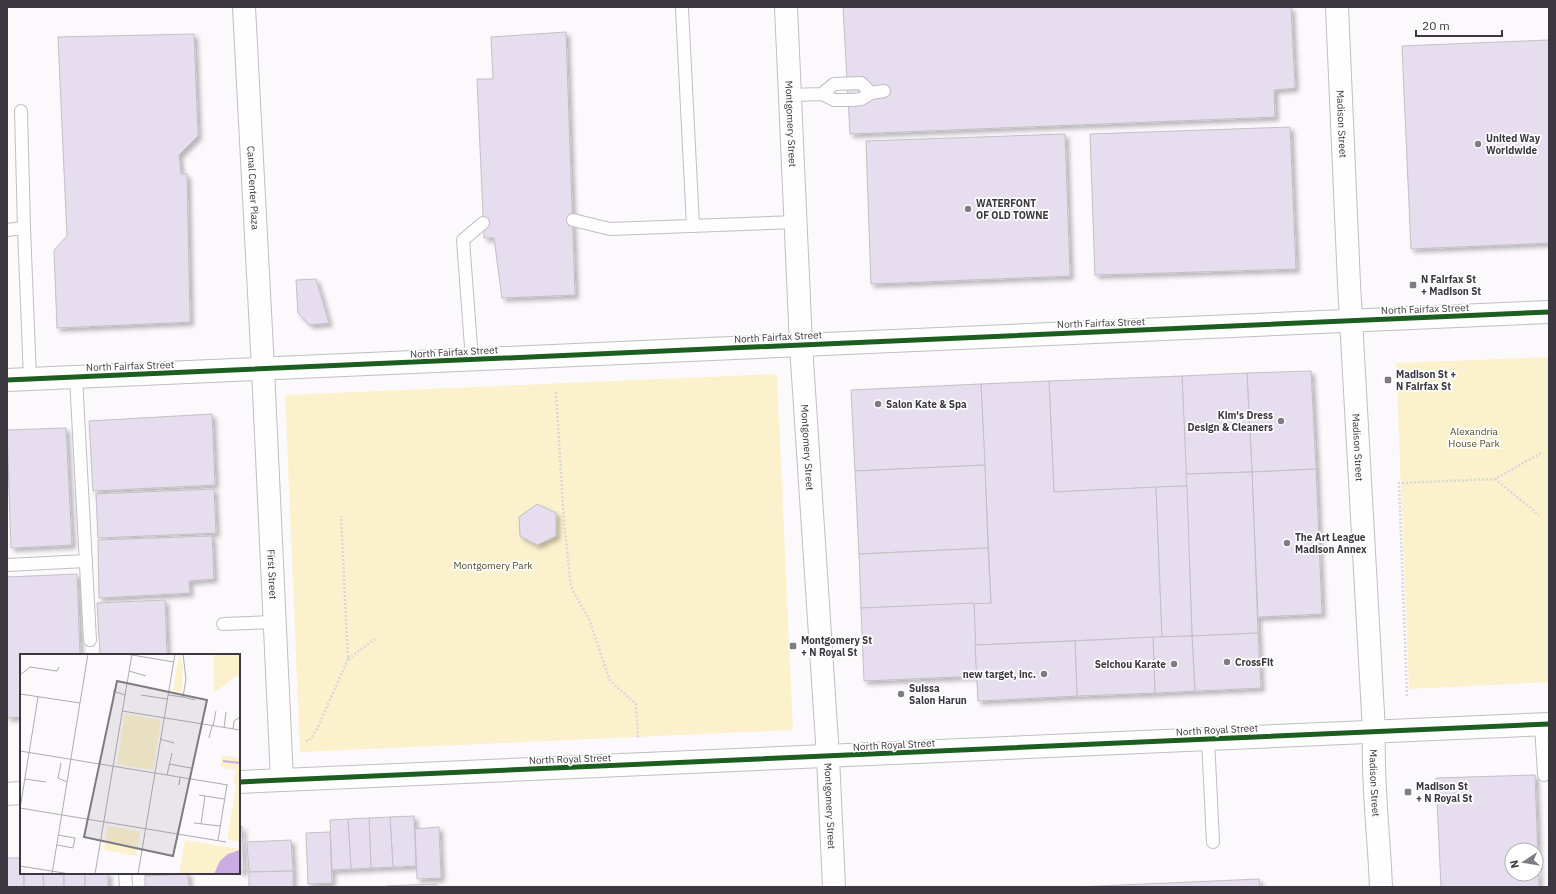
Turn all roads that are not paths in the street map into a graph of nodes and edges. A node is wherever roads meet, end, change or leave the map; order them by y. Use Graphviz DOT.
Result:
graph roads {
  1 [pos="244,7"];
  2 [pos="786,7"];
  3 [pos="1337,7"];
  4 [pos="682,9"];
  5 [pos="884,91"];
  6 [pos="871,92"];
  7 [pos="822,94"];
  8 [pos="790,95"];
  9 [pos="21,111"];
  10 [pos="573,220"];
  11 [pos="796,222"];
  12 [pos="483,223"];
  13 [pos="693,226"];
  14 [pos="24,228"];
  15 [pos="7,230"];
  16 [pos="1549,312"];
  17 [pos="1352,321"];
  18 [pos="801,345"];
  19 [pos="472,360"];
  20 [pos="263,369"];
  21 [pos="76,377"];
  22 [pos="30,379"];
  23 [pos="7,380"];
  24 [pos="86,561"];
  25 [pos="7,565"];
  26 [pos="274,622"];
  27 [pos="223,624"];
  28 [pos="90,640"];
  29 [pos="1545,724"];
  30 [pos="1374,731"];
  31 [pos="1208,739"];
  32 [pos="828,757"];
  33 [pos="1544,775"];
  34 [pos="282,780"];
  35 [pos="240,782"];
  36 [pos="20,793"];
  37 [pos="7,794"];
  38 [pos="1213,842"];
  39 [pos="125,874"];
  40 [pos="126,887"];
  41 [pos="834,887"];
  42 [pos="1381,887"];
  1 -- 20 [label="street, Canal Center Plaza"];
  2 -- 8 [label="street, Montgomery Street"];
  3 -- 17 [label="street, Madison Street"];
  4 -- 13 [label="lane"];
  5 -- 6 [label="lane"];
  6 -- 7 [label="lane"];
  6 -- 7 [label="lane"];
  7 -- 8 [label="lane"];
  8 -- 11 [label="street, Montgomery Street"];
  9 -- 14 [label="lane"];
  10 -- 13 [label="lane"];
  11 -- 13 [label="lane"];
  11 -- 18 [label="street, Montgomery Street"];
  12 -- 19 [label="lane"];
  14 -- 15 [label="lane"];
  14 -- 22 [label="lane"];
  16 -- 17 [label="street, North Fairfax Street"];
  17 -- 18 [label="street, North Fairfax Street"];
  17 -- 30 [label="street, Madison Street"];
  18 -- 19 [label="street, North Fairfax Street"];
  18 -- 32 [label="street, Montgomery Street"];
  19 -- 20 [label="street, North Fairfax Street"];
  20 -- 21 [label="street, North Fairfax Street"];
  20 -- 26 [label="street, First Street"];
  21 -- 22 [label="street, North Fairfax Street"];
  21 -- 24 [label="lane"];
  22 -- 23 [label="street, North Fairfax Street"];
  24 -- 25 [label="lane"];
  24 -- 28 [label="lane"];
  26 -- 27 [label="lane"];
  26 -- 34 [label="street, First Street"];
  29 -- 30 [label="street, North Royal Street"];
  29 -- 33 [label="lane"];
  30 -- 31 [label="street, North Royal Street"];
  30 -- 42 [label="street, Madison Street"];
  31 -- 32 [label="street, North Royal Street"];
  31 -- 38 [label="lane"];
  32 -- 34 [label="street, North Royal Street"];
  32 -- 41 [label="street, Montgomery Street"];
  34 -- 35 [label="street, North Royal Street"];
  36 -- 37 [label="street"];
  39 -- 40 [label="lane"];
}
